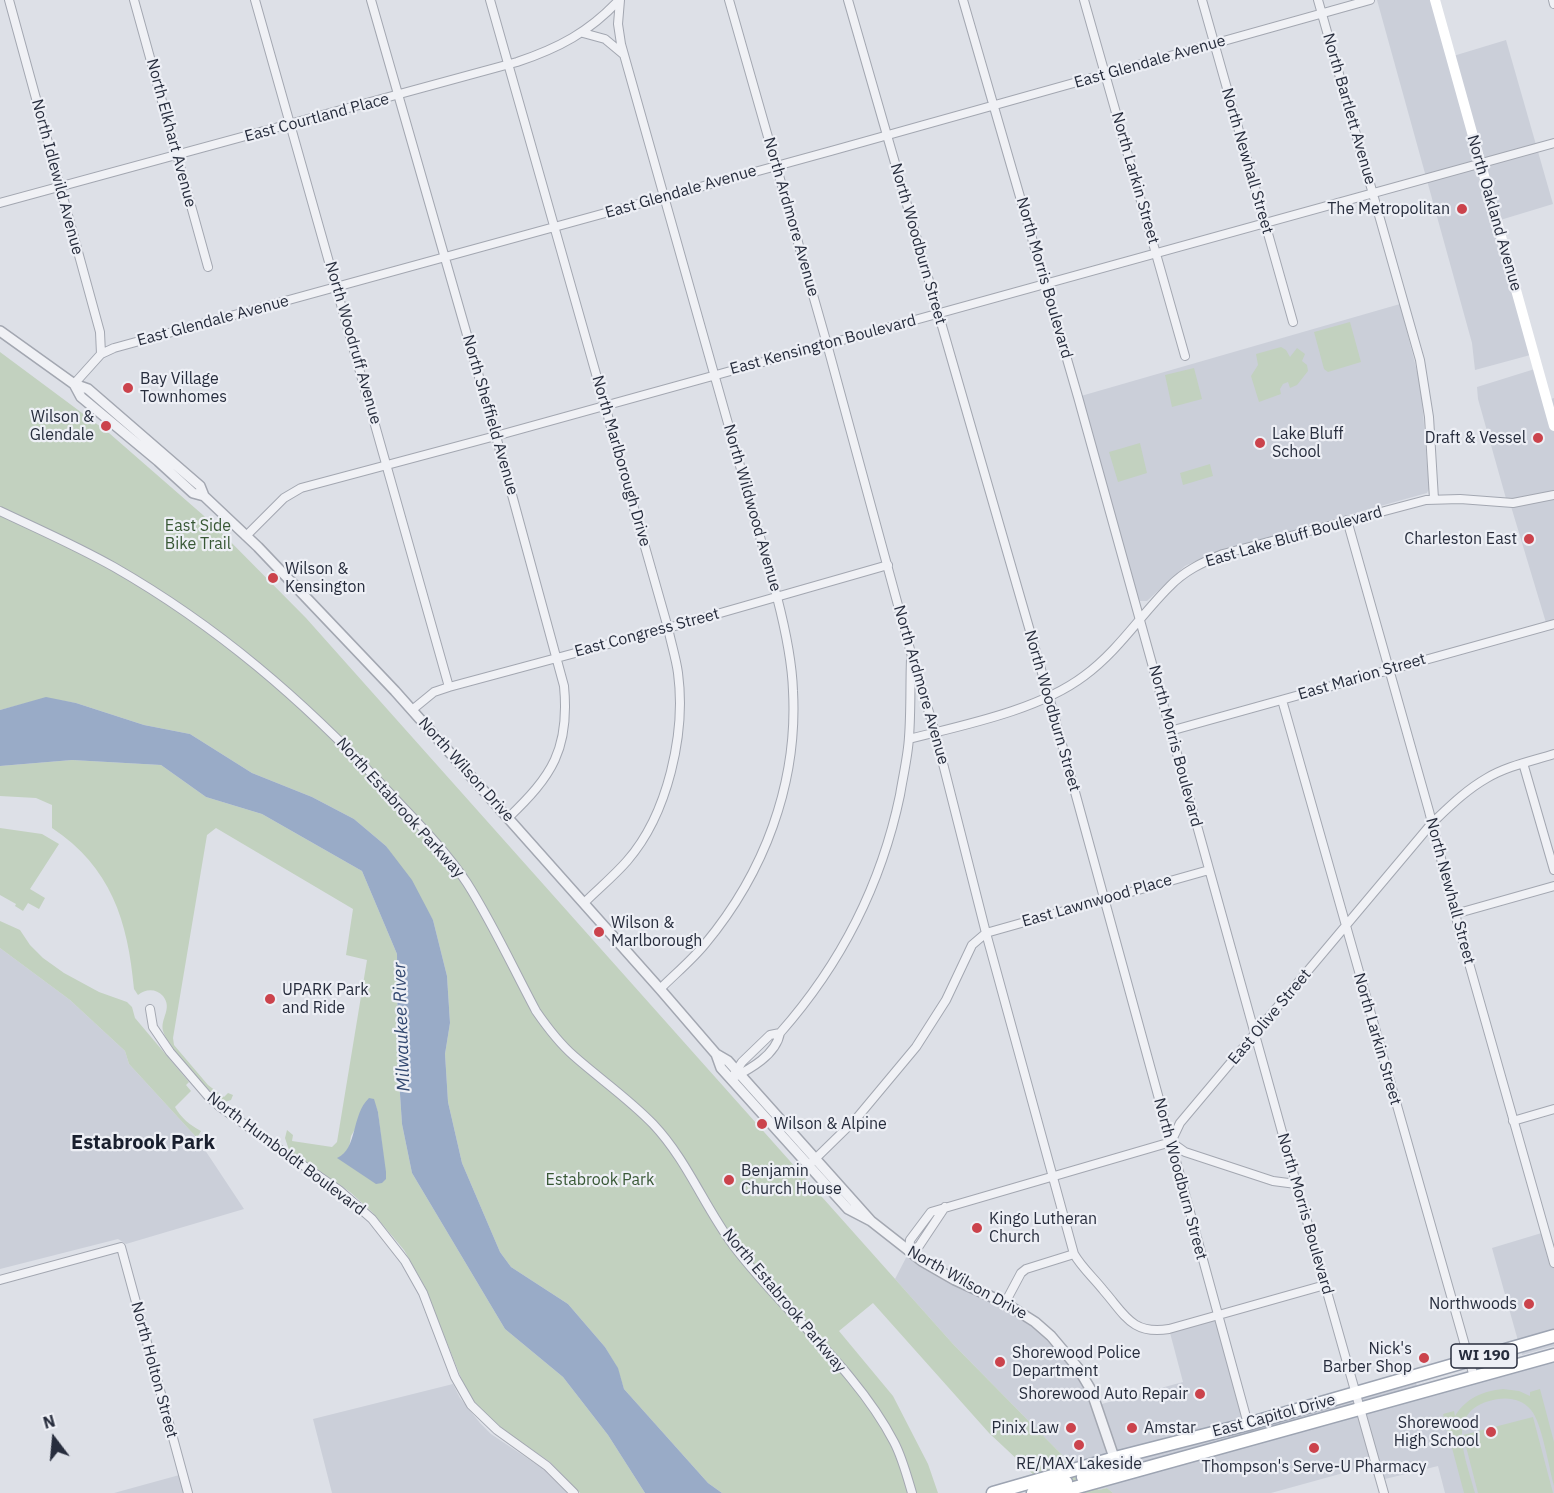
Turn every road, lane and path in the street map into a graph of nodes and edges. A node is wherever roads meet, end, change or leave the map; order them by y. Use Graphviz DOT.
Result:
graph roads {
  1 [pos="9,0"];
  2 [pos="134,0"];
  3 [pos="255,0"];
  4 [pos="371,0"];
  5 [pos="490,0"];
  6 [pos="620,0"];
  7 [pos="729,0"];
  8 [pos="848,0"];
  9 [pos="963,0"];
  10 [pos="1084,0"];
  11 [pos="1202,0"];
  12 [pos="1318,0"];
  13 [pos="1370,0"];
  14 [pos="1434,0"];
  15 [pos="1322,14"];
  16 [pos="583,33"];
  17 [pos="1214,44"];
  18 [pos="624,54"];
  19 [pos="508,65"];
  20 [pos="1105,75"];
  21 [pos="398,96"];
  22 [pos="993,105"];
  23 [pos="290,125"];
  24 [pos="887,135"];
  25 [pos="1554,143"];
  26 [pos="177,155"];
  27 [pos="1480,163"];
  28 [pos="776,166"];
  29 [pos="60,187"];
  30 [pos="1372,193"];
  31 [pos="664,197"];
  32 [pos="0,203"];
  33 [pos="1265,223"];
  34 [pos="555,227"];
  35 [pos="1156,252"];
  36 [pos="445,257"];
  37 [pos="208,267"];
  38 [pos="1045,284"];
  39 [pos="337,287"];
  40 [pos="938,314"];
  41 [pos="1293,322"];
  42 [pos="0,331"];
  43 [pos="827,344"];
  44 [pos="101,354"];
  45 [pos="1185,356"];
  46 [pos="714,375"];
  47 [pos="74,384"];
  48 [pos="605,406"];
  49 [pos="1554,426"];
  50 [pos="496,436"];
  51 [pos="387,465"];
  52 [pos="1554,495"];
  53 [pos="1434,499"];
  54 [pos="0,511"];
  55 [pos="1347,520"];
  56 [pos="246,536"];
  57 [pos="888,566"];
  58 [pos="777,597"];
  59 [pos="1140,619"];
  60 [pos="1554,624"];
  61 [pos="668,628"];
  62 [pos="911,653"];
  63 [pos="557,658"];
  64 [pos="1390,669"];
  65 [pos="449,687"];
  66 [pos="1049,697"];
  67 [pos="1282,700"];
  68 [pos="412,710"];
  69 [pos="1170,731"];
  70 [pos="935,732"];
  71 [pos="909,739"];
  72 [pos="1554,754"];
  73 [pos="1523,763"];
  74 [pos="508,818"];
  75 [pos="1432,823"];
  76 [pos="1209,870"];
  77 [pos="1554,870"];
  78 [pos="1554,886"];
  79 [pos="1103,899"];
  80 [pos="584,903"];
  81 [pos="1455,914"];
  82 [pos="1346,928"];
  83 [pos="986,933"];
  84 [pos="660,989"];
  85 [pos="150,1009"];
  86 [pos="1255,1034"];
  87 [pos="716,1054"];
  88 [pos="738,1072"];
  89 [pos="731,1079"];
  90 [pos="1554,1110"];
  91 [pos="1513,1121"];
  92 [pos="1171,1142"];
  93 [pos="812,1162"];
  94 [pos="1053,1177"];
  95 [pos="1296,1184"];
  96 [pos="909,1252"];
  97 [pos="1074,1254"];
  98 [pos="1554,1263"];
  99 [pos="0,1280"];
  100 [pos="1325,1285"];
  101 [pos="1005,1303"];
  102 [pos="1217,1315"];
  103 [pos="1554,1336"];
  104 [pos="1554,1355"];
  105 [pos="1469,1360"];
  106 [pos="1474,1377"];
  107 [pos="1356,1393"];
  108 [pos="1361,1409"];
  109 [pos="1248,1424"];
  110 [pos="1193,1438"];
  111 [pos="1197,1454"];
  112 [pos="1115,1458"];
  113 [pos="1120,1475"];
  114 [pos="1035,1487"];
  115 [pos="188,1493"];
  116 [pos="574,1493"];
  117 [pos="912,1493"];
  118 [pos="993,1493"];
  119 [pos="1017,1493"];
  120 [pos="1056,1493"];
  121 [pos="1384,1493"];
  1 -- 29 [label="street, North Idlewild Avenue"];
  2 -- 26 [label="street, North Elkhart Avenue"];
  3 -- 23 [label="street, North Woodruff Avenue"];
  4 -- 21 [label="street, North Sheffield Avenue"];
  5 -- 19 [label="street, North Marlborough Drive"];
  6 -- 16 [label="street, East Courtland Place"];
  6 -- 18 [label="street, North Wildwood Avenue"];
  7 -- 28 [label="street, North Ardmore Avenue"];
  8 -- 24 [label="street, North Woodburn Street"];
  9 -- 22 [label="street, North Morris Boulevard"];
  10 -- 20 [label="street, North Larkin Street"];
  11 -- 17 [label="street, North Newhall Street"];
  12 -- 15 [label="street, North Bartlett Avenue"];
  13 -- 15 [label="street, East Glendale Avenue"];
  14 -- 27 [label="main road, North Oakland Avenue"];
  15 -- 17 [label="street, East Glendale Avenue"];
  15 -- 30 [label="street, North Bartlett Avenue"];
  16 -- 18 [label="street"];
  16 -- 19 [label="street, East Courtland Place"];
  17 -- 20 [label="street, East Glendale Avenue"];
  17 -- 33 [label="street, North Newhall Street"];
  18 -- 31 [label="street, North Wildwood Avenue"];
  19 -- 21 [label="street, East Courtland Place"];
  19 -- 34 [label="street, North Marlborough Drive"];
  20 -- 22 [label="street, East Glendale Avenue"];
  20 -- 35 [label="street, North Larkin Street"];
  21 -- 23 [label="street, East Courtland Place"];
  21 -- 36 [label="street, North Sheffield Avenue"];
  22 -- 24 [label="street, East Glendale Avenue"];
  22 -- 38 [label="street, North Morris Boulevard"];
  23 -- 26 [label="street, East Courtland Place"];
  23 -- 39 [label="street, North Woodruff Avenue"];
  24 -- 28 [label="street, East Glendale Avenue"];
  24 -- 40 [label="street, North Woodburn Street"];
  25 -- 27 [label="street, East Kensington Boulevard"];
  26 -- 29 [label="street, East Courtland Place"];
  26 -- 37 [label="street, North Elkhart Avenue"];
  27 -- 30 [label="street, East Kensington Boulevard"];
  27 -- 49 [label="main road, North Oakland Avenue"];
  28 -- 31 [label="street, East Glendale Avenue"];
  28 -- 43 [label="street, North Ardmore Avenue"];
  29 -- 32 [label="street, East Courtland Place"];
  29 -- 44 [label="street, North Idlewild Avenue"];
  30 -- 33 [label="street, East Kensington Boulevard"];
  30 -- 53 [label="street, North Bartlett Avenue"];
  31 -- 34 [label="street, East Glendale Avenue"];
  31 -- 46 [label="street, North Wildwood Avenue"];
  33 -- 35 [label="street, East Kensington Boulevard"];
  33 -- 41 [label="street, North Newhall Street"];
  34 -- 36 [label="street, East Glendale Avenue"];
  34 -- 48 [label="street, North Marlborough Drive"];
  35 -- 38 [label="street, East Kensington Boulevard"];
  35 -- 45 [label="street, North Larkin Street"];
  36 -- 39 [label="street, East Glendale Avenue"];
  36 -- 50 [label="street, North Sheffield Avenue"];
  38 -- 40 [label="street, East Kensington Boulevard"];
  38 -- 59 [label="street, North Morris Boulevard"];
  39 -- 44 [label="street, East Glendale Avenue"];
  39 -- 51 [label="street, North Woodruff Avenue"];
  40 -- 43 [label="street, East Kensington Boulevard"];
  40 -- 66 [label="street, North Woodburn Street"];
  42 -- 47 [label="street, North Wilson Drive"];
  43 -- 46 [label="street, East Kensington Boulevard"];
  43 -- 57 [label="street, North Ardmore Avenue"];
  44 -- 47 [label="street, East Glendale Avenue"];
  46 -- 48 [label="street, East Kensington Boulevard"];
  46 -- 58 [label="street, North Wildwood Avenue"];
  47 -- 56 [label="street, North Wilson Drive"];
  48 -- 50 [label="street, East Kensington Boulevard"];
  48 -- 61 [label="street, North Marlborough Drive"];
  50 -- 51 [label="street, East Kensington Boulevard"];
  50 -- 63 [label="street, North Sheffield Avenue"];
  51 -- 56 [label="street, East Kensington Boulevard"];
  51 -- 65 [label="street, North Woodruff Avenue"];
  52 -- 53 [label="street, East Lake Bluff Boulevard"];
  53 -- 55 [label="street, East Lake Bluff Boulevard"];
  54 -- 117 [label="street, North Estabrook Parkway"];
  55 -- 59 [label="street, East Lake Bluff Boulevard"];
  55 -- 64 [label="street, North Newhall Street"];
  56 -- 68 [label="street, North Wilson Drive"];
  57 -- 58 [label="street, East Congress Street"];
  57 -- 62 [label="street, North Ardmore Avenue"];
  58 -- 61 [label="street, East Congress Street"];
  58 -- 84 [label="street, North Wildwood Avenue"];
  59 -- 66 [label="street, East Lake Bluff Boulevard"];
  59 -- 69 [label="street, North Morris Boulevard"];
  60 -- 64 [label="street, East Marion Street"];
  61 -- 63 [label="street, East Congress Street"];
  61 -- 80 [label="street, North Marlborough Drive"];
  62 -- 70 [label="street, North Ardmore Avenue"];
  62 -- 71 [label="street"];
  63 -- 65 [label="street, East Congress Street"];
  63 -- 74 [label="street, North Sheffield Avenue"];
  64 -- 67 [label="street, East Marion Street"];
  64 -- 75 [label="street, North Newhall Street"];
  65 -- 68 [label="street, East Congress Street"];
  66 -- 70 [label="street, East Lake Bluff Boulevard"];
  66 -- 79 [label="street, North Woodburn Street"];
  67 -- 69 [label="street, East Marion Street"];
  67 -- 82 [label="street, North Larkin Street"];
  68 -- 74 [label="street, North Wilson Drive"];
  69 -- 76 [label="street, North Morris Boulevard"];
  70 -- 71 [label="street, East Lake Bluff Boulevard"];
  70 -- 83 [label="street, North Ardmore Avenue"];
  71 -- 88 [label="street"];
  72 -- 73 [label="street, East Olive Street"];
  73 -- 75 [label="street, East Olive Street"];
  73 -- 77 [label="street"];
  74 -- 80 [label="street, North Wilson Drive"];
  75 -- 81 [label="street, North Newhall Street"];
  75 -- 82 [label="street, East Olive Street"];
  76 -- 79 [label="street, East Lawnwood Place"];
  76 -- 86 [label="street, North Morris Boulevard"];
  78 -- 81 [label="street"];
  79 -- 83 [label="street, East Lawnwood Place"];
  79 -- 92 [label="street, North Woodburn Street"];
  80 -- 84 [label="street, North Wilson Drive"];
  81 -- 91 [label="street, North Newhall Street"];
  82 -- 86 [label="street, East Olive Street"];
  82 -- 105 [label="street, North Larkin Street"];
  83 -- 93 [label="street"];
  83 -- 94 [label="street, North Ardmore Avenue"];
  84 -- 87 [label="street, North Wilson Drive"];
  85 -- 116 [label="street, North Humboldt Boulevard"];
  86 -- 92 [label="street, East Olive Street"];
  86 -- 95 [label="street, North Morris Boulevard"];
  87 -- 88 [label="street, North Wilson Drive"];
  87 -- 89 [label="street, North Wilson Drive"];
  88 -- 89 [label="street"];
  88 -- 93 [label="street, North Wilson Drive"];
  89 -- 93 [label="street, North Wilson Drive"];
  90 -- 91 [label="street"];
  91 -- 98 [label="street, North Newhall Street"];
  92 -- 94 [label="street"];
  92 -- 95 [label="street"];
  92 -- 102 [label="street, North Woodburn Street"];
  93 -- 96 [label="street, North Wilson Drive"];
  94 -- 96 [label="street"];
  94 -- 97 [label="street, North Ardmore Avenue"];
  95 -- 100 [label="street, North Morris Boulevard"];
  96 -- 101 [label="street, North Wilson Drive"];
  97 -- 101 [label="street"];
  97 -- 102 [label="street, North Ardmore Avenue"];
  99 -- 115 [label="street, North Holton Street"];
  100 -- 102 [label="street"];
  100 -- 107 [label="street, North Morris Boulevard"];
  101 -- 112 [label="street, North Wilson Drive"];
  102 -- 109 [label="street, North Woodburn Street"];
  103 -- 105 [label="main road, East Capitol Drive / WI 190"];
  104 -- 106 [label="main road, East Capitol Drive / WI 190"];
  105 -- 106 [label="street, North Larkin Street"];
  105 -- 107 [label="main road, East Capitol Drive / WI 190"];
  106 -- 108 [label="main road, East Capitol Drive / WI 190"];
  107 -- 108 [label="street, North Morris Boulevard"];
  107 -- 109 [label="main road, East Capitol Drive / WI 190"];
  108 -- 111 [label="main road, East Capitol Drive / WI 190"];
  108 -- 121 [label="street, North Morris Boulevard"];
  109 -- 110 [label="main road, East Capitol Drive / WI 190"];
  109 -- 111 [label="main road"];
  110 -- 112 [label="main road, East Capitol Drive / WI 190"];
  110 -- 113 [label="main road"];
  111 -- 113 [label="main road, East Capitol Drive / WI 190"];
  112 -- 113 [label="street, North Wilson Drive"];
  112 -- 114 [label="main road"];
  113 -- 120 [label="main road, East Capitol Drive / WI 190"];
  114 -- 118 [label="main road"];
  114 -- 119 [label="main road"];
}
